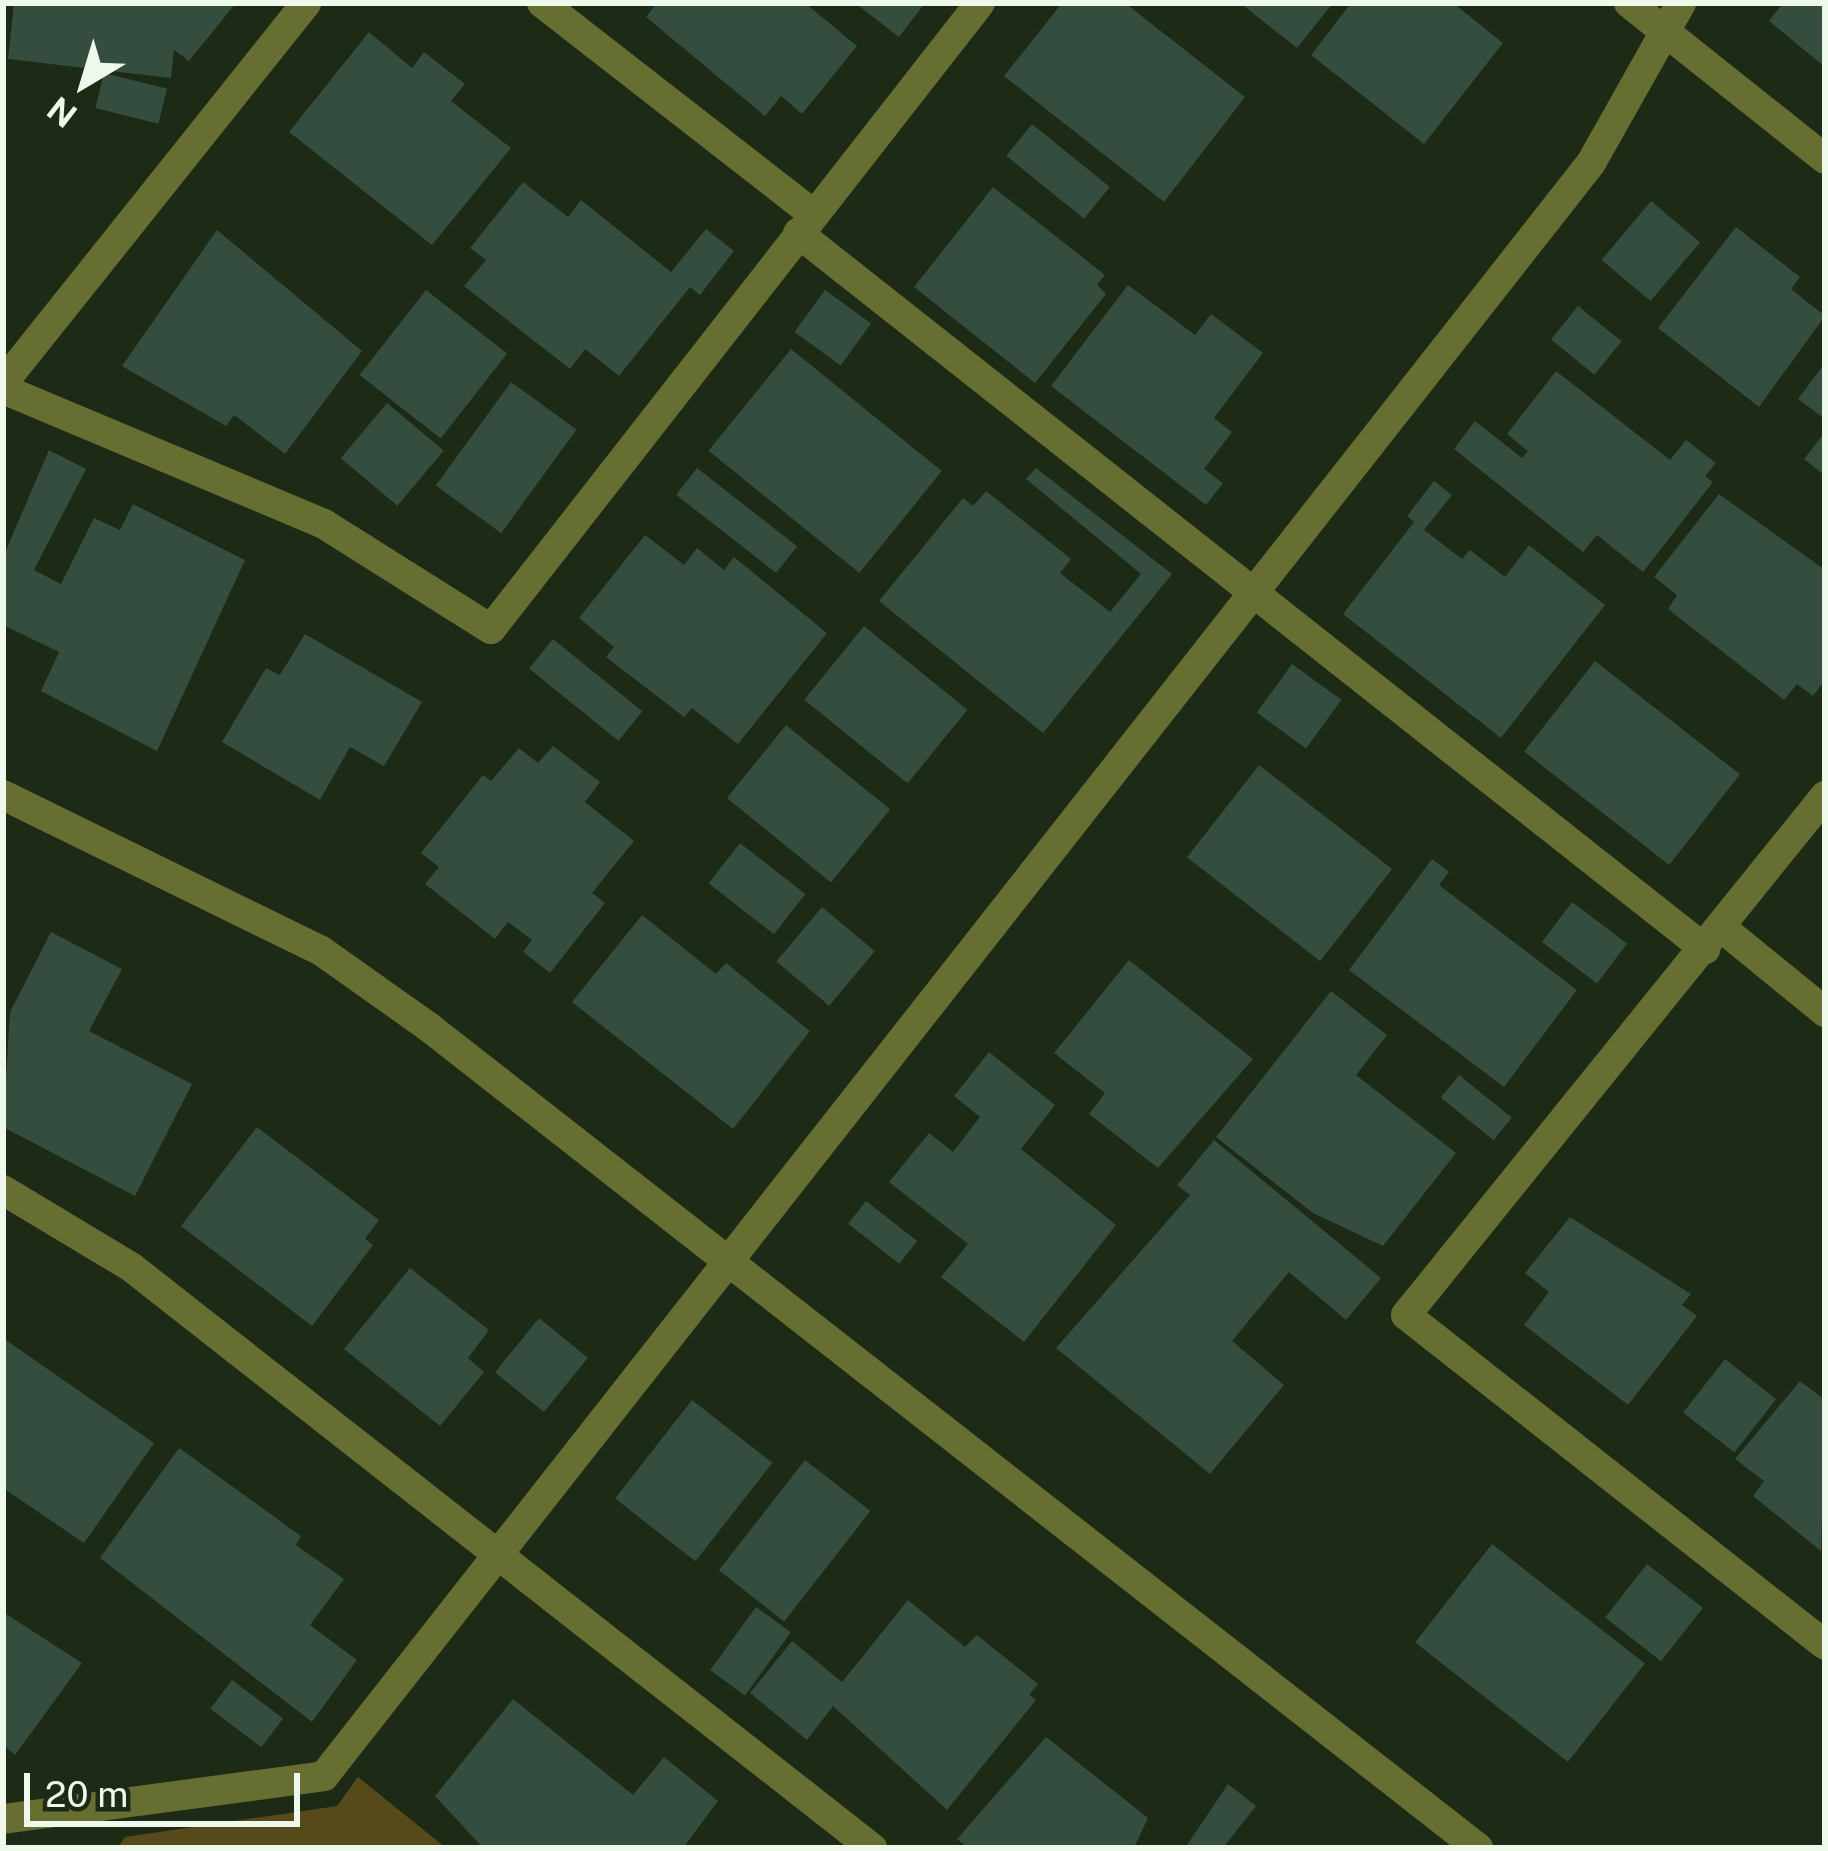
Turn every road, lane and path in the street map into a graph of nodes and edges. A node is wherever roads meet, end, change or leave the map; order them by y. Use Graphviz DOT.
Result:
graph roads {
  1 [pos="306,3"];
  2 [pos="542,3"];
  3 [pos="980,3"];
  4 [pos="1629,3"];
  5 [pos="1681,3"];
  6 [pos="1667,33"];
  7 [pos="1825,159"];
  8 [pos="805,223"];
  9 [pos="3,386"];
  10 [pos="1254,594"];
  11 [pos="3,795"];
  12 [pos="1825,796"];
  13 [pos="1713,939"];
  14 [pos="1825,1012"];
  15 [pos="3,1190"];
  16 [pos="723,1257"];
  17 [pos="493,1553"];
  18 [pos="1825,1645"];
  19 [pos="3,1819"];
  20 [pos="872,1848"];
  21 [pos="1478,1848"];
  1 -- 9 [label="street"];
  2 -- 8 [label="street"];
  3 -- 8 [label="street"];
  4 -- 6 [label="street"];
  5 -- 6 [label="street"];
  6 -- 7 [label="street"];
  6 -- 10 [label="street"];
  8 -- 9 [label="street"];
  8 -- 10 [label="street"];
  10 -- 13 [label="street"];
  10 -- 16 [label="street"];
  11 -- 16 [label="street"];
  12 -- 13 [label="street"];
  13 -- 14 [label="street"];
  13 -- 18 [label="street"];
  15 -- 17 [label="street"];
  16 -- 17 [label="street"];
  16 -- 21 [label="street"];
  17 -- 19 [label="street"];
  17 -- 20 [label="street"];
}
